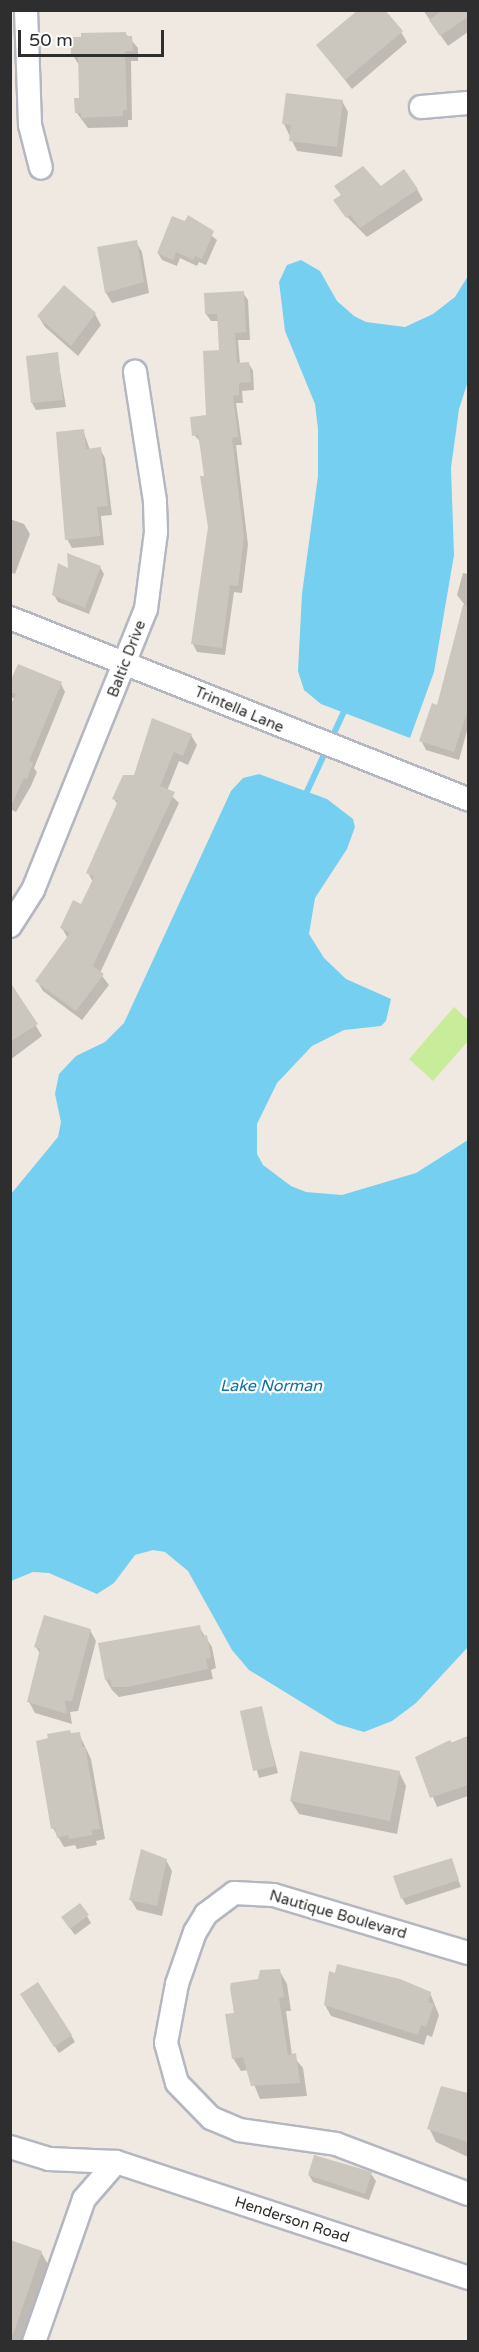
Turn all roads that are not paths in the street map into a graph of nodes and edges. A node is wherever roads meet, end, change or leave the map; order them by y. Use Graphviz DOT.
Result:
graph roads {
  1 [pos="26,10"];
  2 [pos="468,103"];
  3 [pos="421,108"];
  4 [pos="41,168"];
  5 [pos="135,372"];
  6 [pos="10,618"];
  7 [pos="126,663"];
  8 [pos="468,799"];
  9 [pos="10,926"];
  10 [pos="468,1953"];
  11 [pos="10,2147"];
  12 [pos="116,2162"];
  13 [pos="468,2194"];
  14 [pos="468,2278"];
  15 [pos="34,2342"];
  1 -- 4 [label="street"];
  2 -- 3 [label="street"];
  5 -- 7 [label="street, Baltic Drive"];
  6 -- 7 [label="street, Trintella Lane"];
  7 -- 8 [label="street, Trintella Lane"];
  7 -- 9 [label="street, Baltic Drive"];
  10 -- 13 [label="street, Nautique Boulevard"];
  11 -- 12 [label="street, Henderson Road"];
  12 -- 14 [label="street, Henderson Road"];
  12 -- 15 [label="street"];
}
